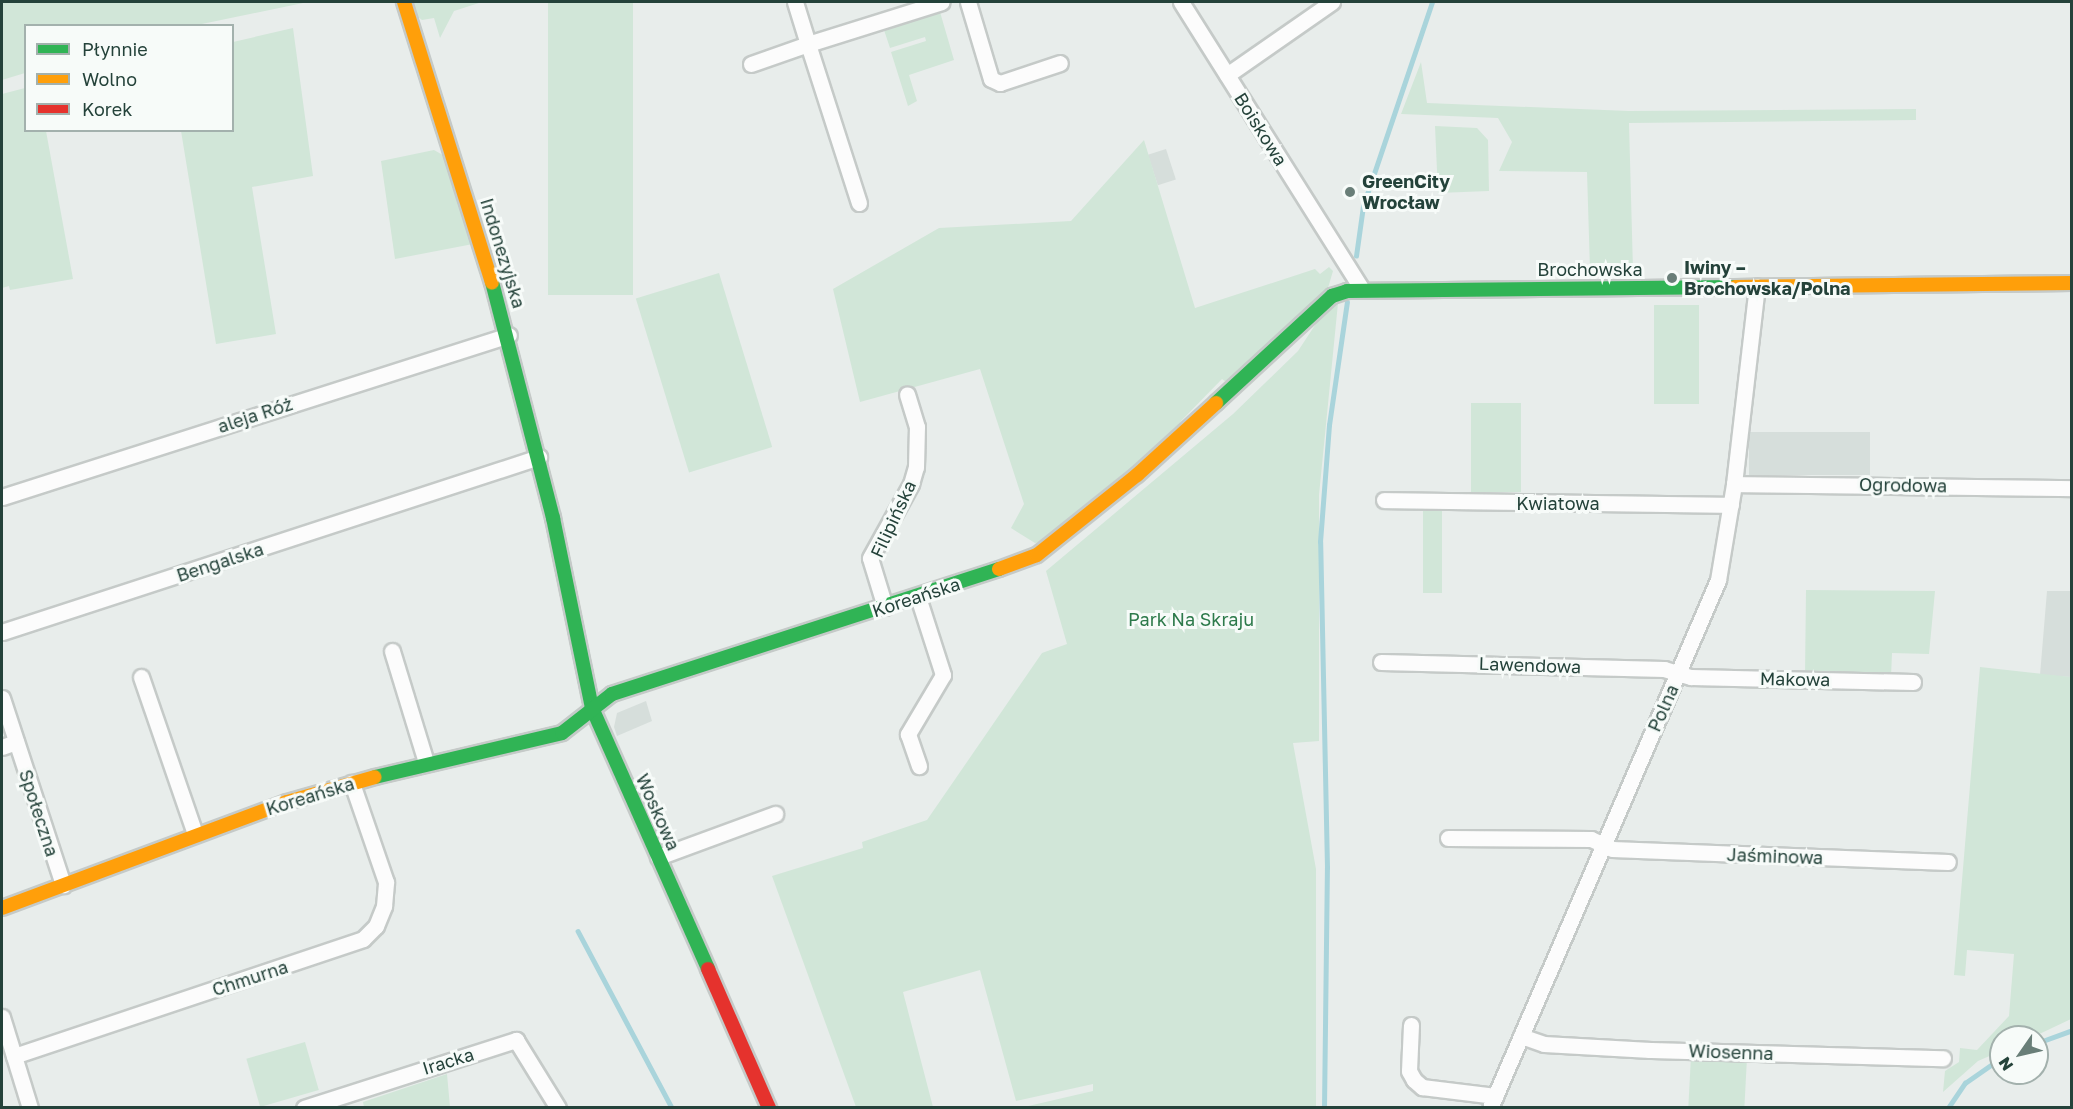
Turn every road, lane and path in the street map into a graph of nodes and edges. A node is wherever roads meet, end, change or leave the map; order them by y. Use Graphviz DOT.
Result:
graph roads {
  1 [pos="404,2"];
  2 [pos="795,2"];
  3 [pos="942,2"];
  4 [pos="968,2"];
  5 [pos="1181,2"];
  6 [pos="1332,2"];
  7 [pos="808,44"];
  8 [pos="1060,63"];
  9 [pos="751,64"];
  10 [pos="1231,81"];
  11 [pos="859,203"];
  12 [pos="2072,283"];
  13 [pos="1757,286"];
  14 [pos="1361,288"];
  15 [pos="1332,296"];
  16 [pos="509,335"];
  17 [pos="907,394"];
  18 [pos="539,457"];
  19 [pos="1734,484"];
  20 [pos="2072,488"];
  21 [pos="2,497"];
  22 [pos="1384,500"];
  23 [pos="1731,505"];
  24 [pos="554,518"];
  25 [pos="918,597"];
  26 [pos="885,608"];
  27 [pos="2,632"];
  28 [pos="392,651"];
  29 [pos="1380,662"];
  30 [pos="1678,673"];
  31 [pos="141,677"];
  32 [pos="1912,682"];
  33 [pos="2,698"];
  34 [pos="592,708"];
  35 [pos="9,744"];
  36 [pos="426,762"];
  37 [pos="919,766"];
  38 [pos="352,783"];
  39 [pos="775,814"];
  40 [pos="195,834"];
  41 [pos="1448,838"];
  42 [pos="1602,844"];
  43 [pos="658,857"];
  44 [pos="1948,862"];
  45 [pos="63,885"];
  46 [pos="2,909"];
  47 [pos="2,1017"];
  48 [pos="1411,1025"];
  49 [pos="1521,1036"];
  50 [pos="14,1056"];
  51 [pos="1943,1058"];
  52 [pos="1493,1102"];
  53 [pos="30,1107"];
  54 [pos="304,1107"];
  55 [pos="558,1107"];
  56 [pos="769,1107"];
  1 -- 16 [label="street, Indonezyjska"];
  2 -- 7 [label="street"];
  3 -- 7 [label="street"];
  4 -- 8 [label="street"];
  5 -- 10 [label="street, Boiskowa"];
  6 -- 10 [label="street"];
  7 -- 9 [label="street"];
  7 -- 11 [label="street"];
  10 -- 14 [label="street, Boiskowa"];
  12 -- 13 [label="street, Brochowska"];
  13 -- 14 [label="street, Brochowska"];
  13 -- 19 [label="street, Polna"];
  14 -- 15 [label="street, Brochowska"];
  15 -- 25 [label="street, Koreańska"];
  16 -- 18 [label="street, Indonezyjska"];
  16 -- 21 [label="street, aleja Róż"];
  17 -- 26 [label="street, Filipińska"];
  18 -- 24 [label="street, Indonezyjska"];
  18 -- 27 [label="street, Bengalska"];
  19 -- 20 [label="street, Ogrodowa"];
  19 -- 23 [label="street, Polna"];
  22 -- 23 [label="street, Kwiatowa"];
  23 -- 30 [label="street, Polna"];
  24 -- 34 [label="street, Woskowa"];
  25 -- 26 [label="street, Koreańska"];
  25 -- 37 [label="street"];
  26 -- 34 [label="street, Koreańska"];
  28 -- 36 [label="street"];
  29 -- 30 [label="street, Lawendowa"];
  30 -- 32 [label="street, Makowa"];
  30 -- 42 [label="street, Polna"];
  31 -- 40 [label="street"];
  33 -- 35 [label="street, Społeczna"];
  34 -- 36 [label="street, Koreańska"];
  34 -- 43 [label="street, Woskowa"];
  35 -- 45 [label="street, Społeczna"];
  36 -- 38 [label="street, Koreańska"];
  38 -- 40 [label="street, Koreańska"];
  38 -- 50 [label="street, Chmurna"];
  39 -- 43 [label="street"];
  40 -- 45 [label="street, Koreańska"];
  41 -- 42 [label="street, Jaśminowa"];
  42 -- 44 [label="street, Jaśminowa"];
  42 -- 49 [label="street, Polna"];
  43 -- 56 [label="street, Woskowa"];
  45 -- 46 [label="street, Koreańska"];
  47 -- 50 [label="street"];
  48 -- 52 [label="street"];
  49 -- 51 [label="street, Wiosenna"];
  49 -- 52 [label="street, Polna"];
  50 -- 53 [label="street"];
  54 -- 55 [label="street, Iracka"];
}
